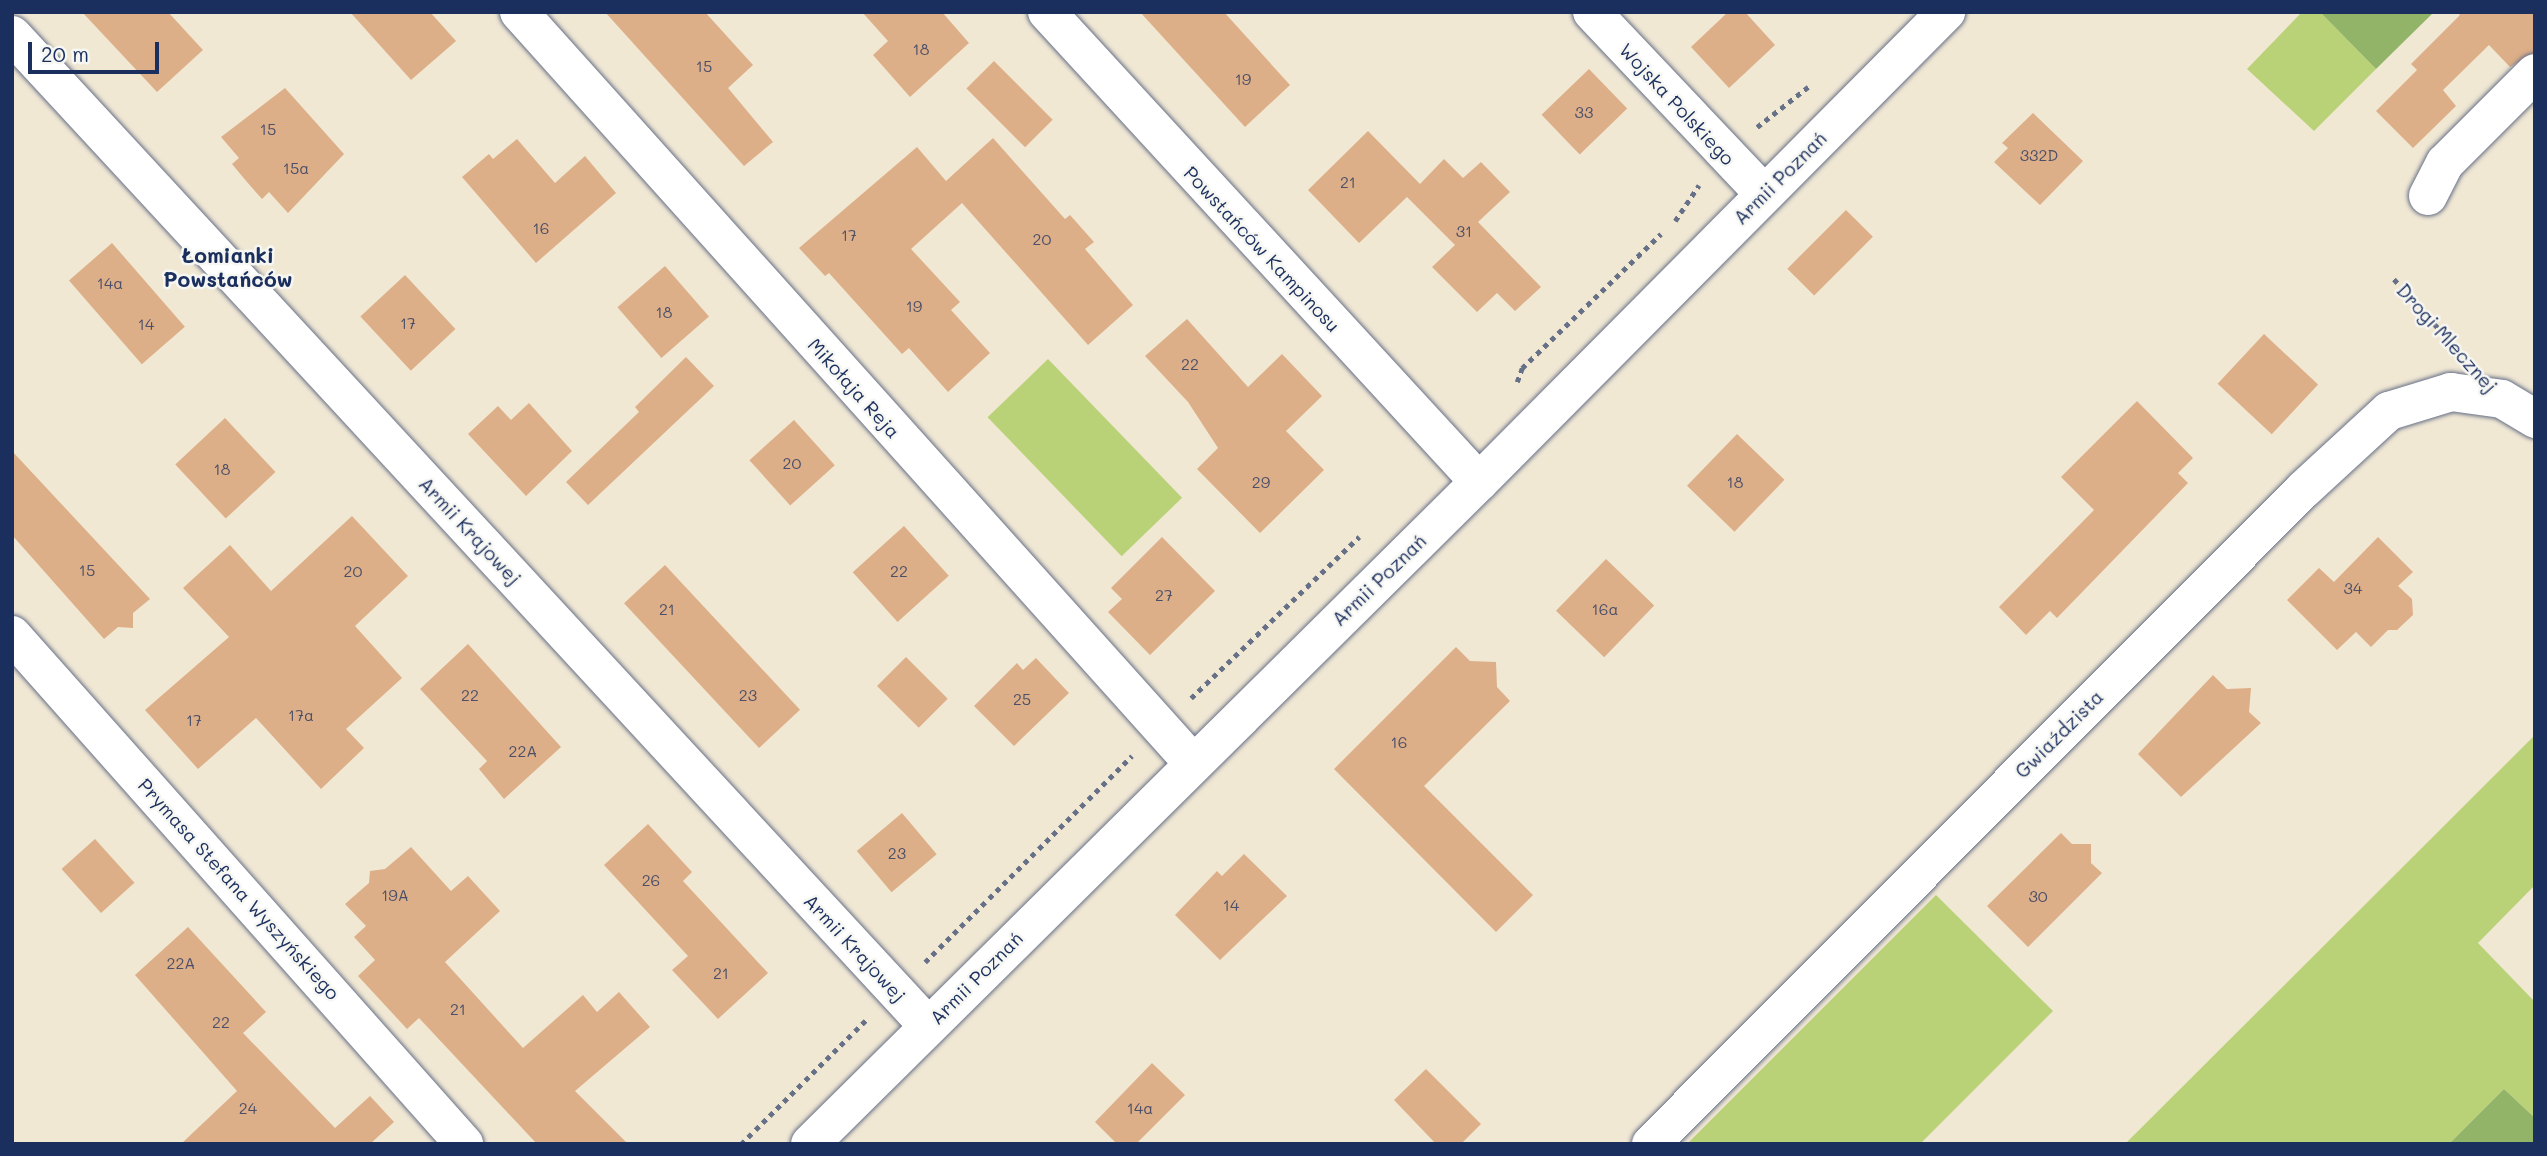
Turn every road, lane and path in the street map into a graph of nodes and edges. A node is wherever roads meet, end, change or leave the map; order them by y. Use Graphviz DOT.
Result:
graph roads {
  1 [pos="519,12"];
  2 [pos="1047,12"];
  3 [pos="1591,12"];
  4 [pos="1946,12"];
  5 [pos="12,35"];
  6 [pos="2535,73"];
  7 [pos="1815,79"];
  8 [pos="1726,159"];
  9 [pos="1764,194"];
  10 [pos="2428,196"];
  11 [pos="2393,279"];
  12 [pos="1514,392"];
  13 [pos="2502,399"];
  14 [pos="2535,419"];
  15 [pos="1479,482"];
  16 [pos="1369,527"];
  17 [pos="12,635"];
  18 [pos="1162,726"];
  19 [pos="1192,762"];
  20 [pos="895,992"];
  21 [pos="928,1026"];
  22 [pos="464,1144"];
  23 [pos="741,1144"];
  24 [pos="810,1144"];
  25 [pos="1651,1144"];
  1 -- 18 [label="street, Mikołaja Reja"];
  2 -- 15 [label="street, Powstańców Kampinosu"];
  3 -- 8 [label="street, Wojska Polskiego"];
  4 -- 9 [label="street, Armii Poznań"];
  5 -- 20 [label="street, Armii Krajowej"];
  6 -- 10 [label="street"];
  7 -- 8 [label="path"];
  8 -- 9 [label="street, Wojska Polskiego"];
  8 -- 12 [label="path"];
  9 -- 15 [label="street, Armii Poznań"];
  11 -- 13 [label="path, Drogi Mlecznej"];
  13 -- 14 [label="street, Drogi Mlecznej"];
  13 -- 25 [label="street, Gwiaździsta"];
  15 -- 19 [label="street, Armii Poznań"];
  16 -- 18 [label="path"];
  17 -- 22 [label="street, Prymasa Stefana Wyszyńskiego"];
  18 -- 19 [label="street, Mikołaja Reja"];
  18 -- 20 [label="path"];
  19 -- 21 [label="street, Armii Poznań"];
  20 -- 21 [label="street, Armii Krajowej"];
  20 -- 23 [label="path"];
  21 -- 24 [label="street, Armii Poznań"];
}
